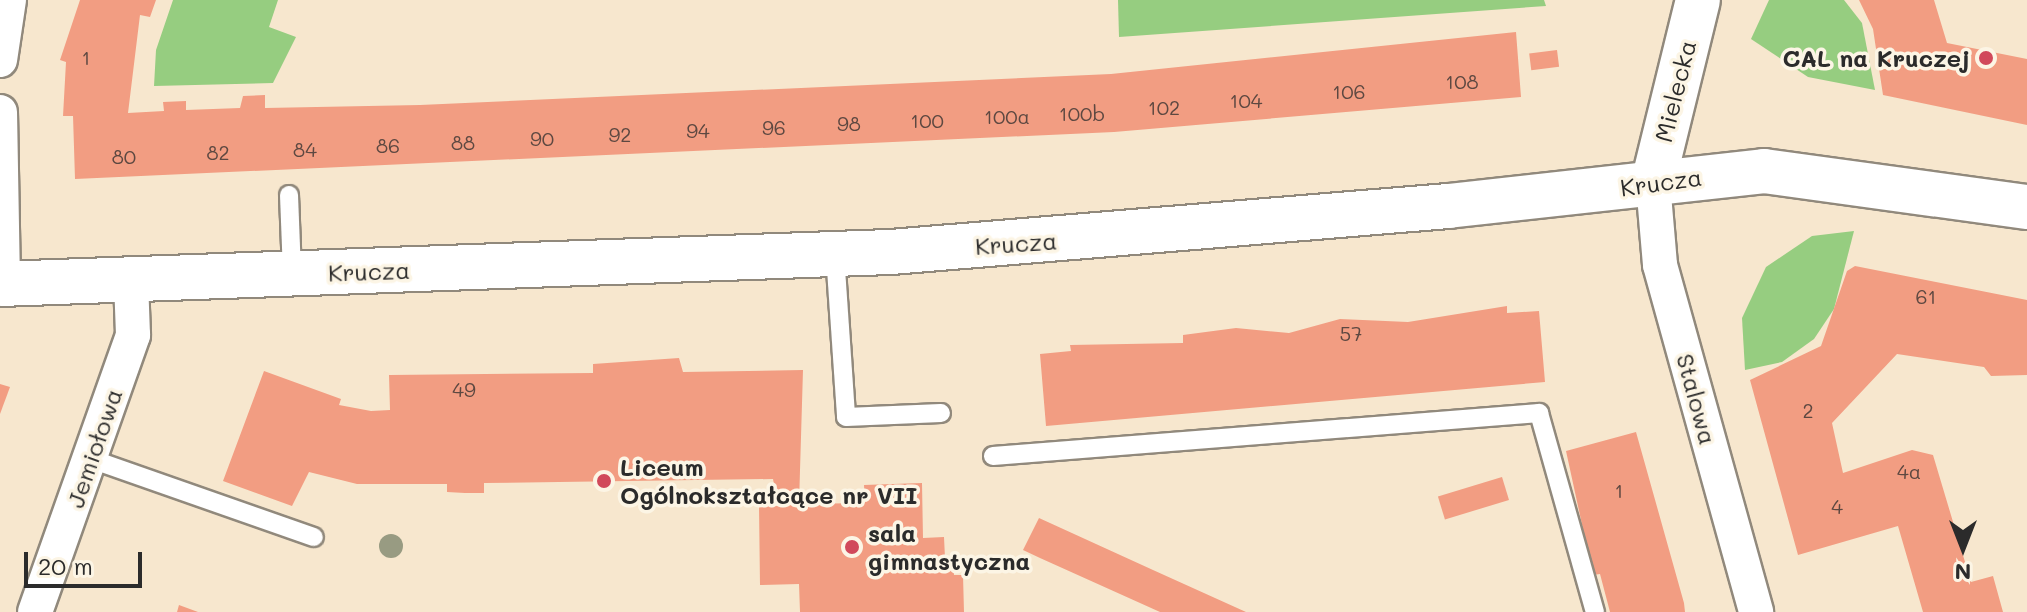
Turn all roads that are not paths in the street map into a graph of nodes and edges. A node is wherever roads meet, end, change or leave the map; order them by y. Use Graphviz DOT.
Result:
graph roads {
  1 [pos="9,0"];
  2 [pos="1698,0"];
  3 [pos="0,60"];
  4 [pos="0,112"];
  5 [pos="1653,183"];
  6 [pos="289,195"];
  7 [pos="2027,207"];
  8 [pos="835,254"];
  9 [pos="292,274"];
  10 [pos="131,280"];
  11 [pos="2,284"];
  12 [pos="941,413"];
  13 [pos="993,456"];
  14 [pos="91,459"];
  15 [pos="314,537"];
  16 [pos="35,612"];
  17 [pos="1595,612"];
  18 [pos="1756,612"];
  1 -- 3 [label="street"];
  2 -- 5 [label="street, Mielecka"];
  4 -- 11 [label="street"];
  5 -- 7 [label="street, Krucza"];
  5 -- 8 [label="street, Krucza"];
  5 -- 18 [label="street, Stalowa"];
  6 -- 9 [label="lane"];
  8 -- 9 [label="street, Krucza"];
  8 -- 12 [label="lane"];
  9 -- 10 [label="street, Krucza"];
  10 -- 11 [label="street, Krucza"];
  10 -- 14 [label="street, Jemiołowa"];
  13 -- 17 [label="lane"];
  14 -- 15 [label="lane"];
  14 -- 16 [label="street, Jemiołowa"];
}
